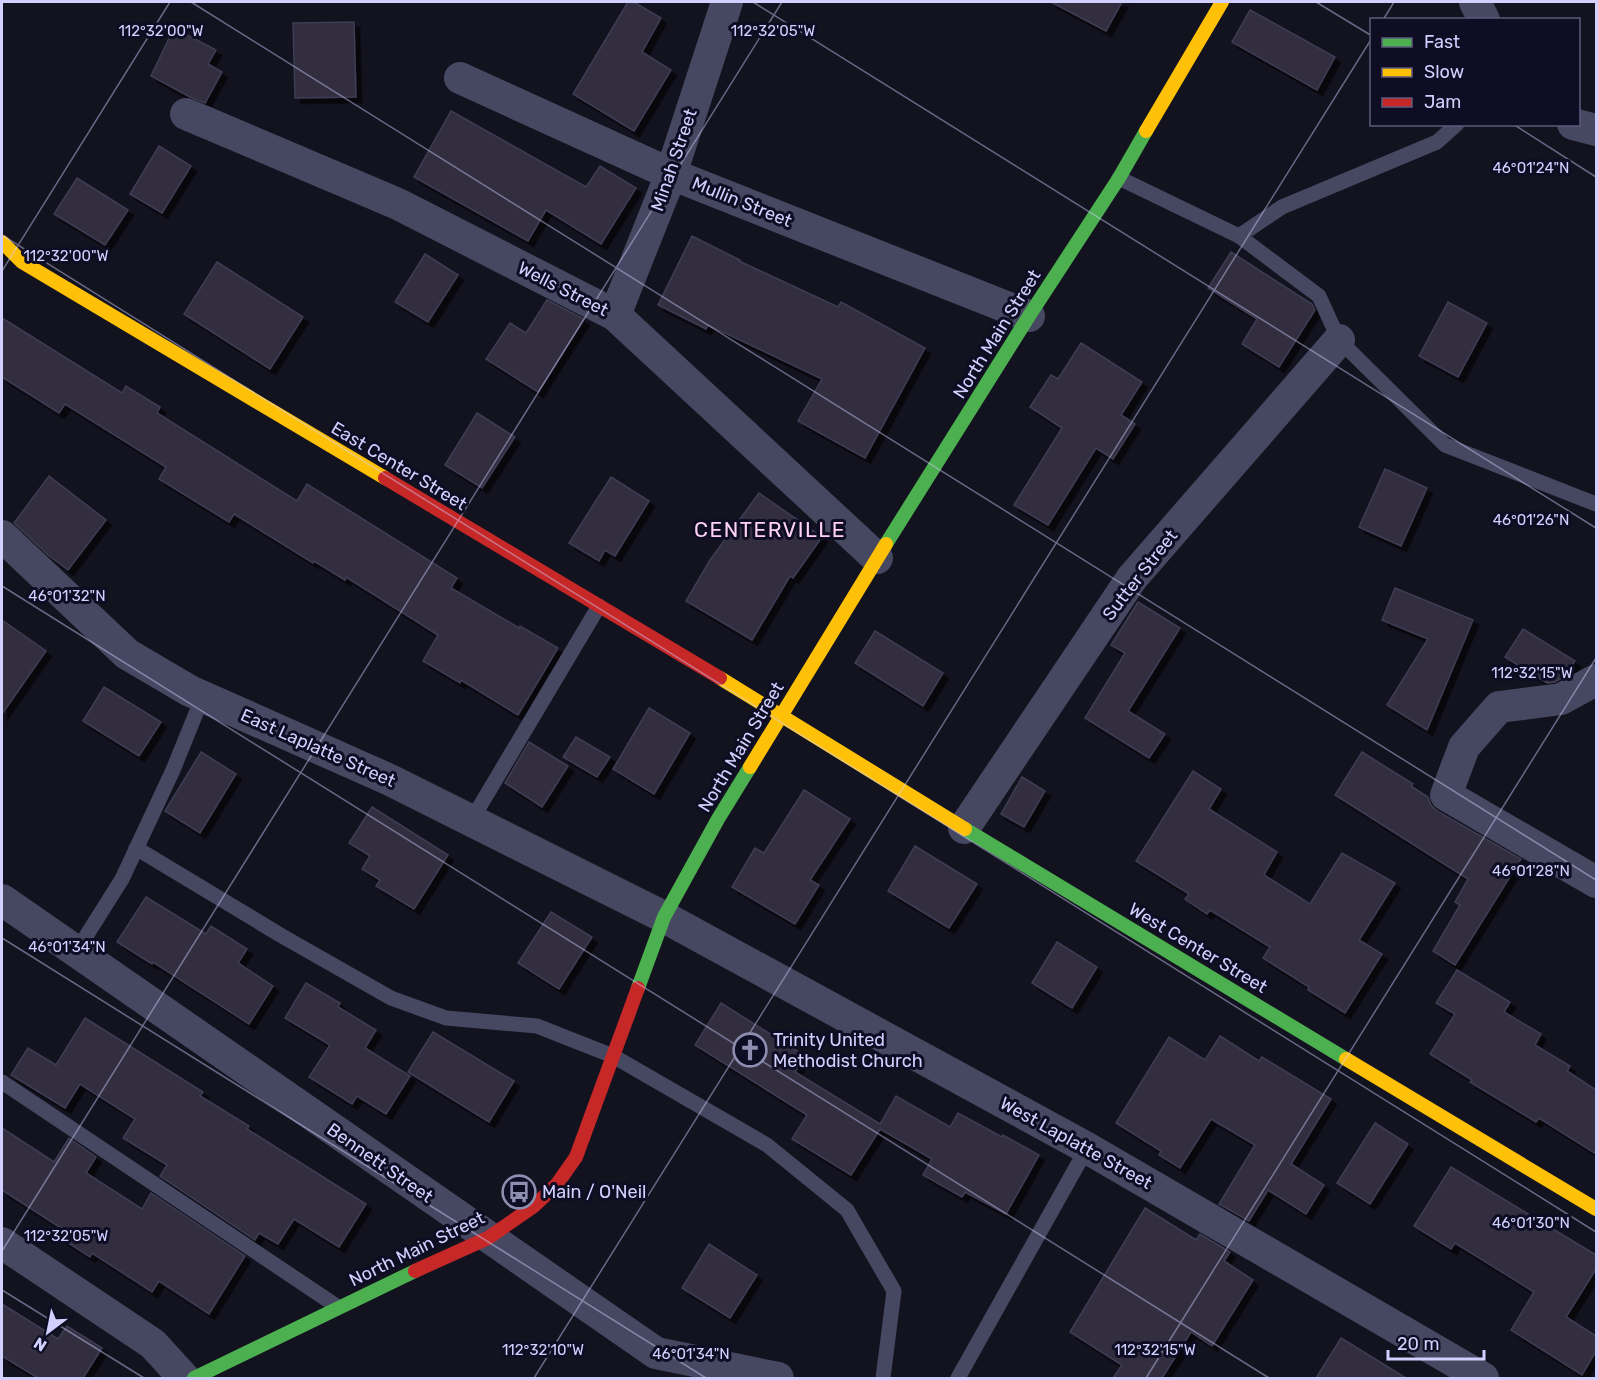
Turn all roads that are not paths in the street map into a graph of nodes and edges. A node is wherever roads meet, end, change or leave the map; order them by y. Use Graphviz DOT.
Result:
graph roads {
  1 [pos="727,2"];
  2 [pos="1222,2"];
  3 [pos="1475,2"];
  4 [pos="1483,18"];
  5 [pos="460,78"];
  6 [pos="186,114"];
  7 [pos="1455,126"];
  8 [pos="1580,126"];
  9 [pos="1596,130"];
  10 [pos="671,174"];
  11 [pos="1119,178"];
  12 [pos="1239,236"];
  13 [pos="2,242"];
  14 [pos="615,315"];
  15 [pos="1029,316"];
  16 [pos="1339,340"];
  17 [pos="1596,504"];
  18 [pos="2,536"];
  19 [pos="877,558"];
  20 [pos="599,606"];
  21 [pos="1596,680"];
  22 [pos="203,696"];
  23 [pos="782,714"];
  24 [pos="471,821"];
  25 [pos="964,828"];
  26 [pos="136,848"];
  27 [pos="1596,882"];
  28 [pos="2,900"];
  29 [pos="664,917"];
  30 [pos="76,952"];
  31 [pos="613,1056"];
  32 [pos="2,1082"];
  33 [pos="1087,1148"];
  34 [pos="1596,1209"];
  35 [pos="488,1238"];
  36 [pos="2,1243"];
  37 [pos="338,1307"];
  38 [pos="184,1378"];
  39 [pos="194,1378"];
  40 [pos="778,1378"];
  41 [pos="883,1378"];
  42 [pos="958,1378"];
  43 [pos="1483,1378"];
  1 -- 10 [label="street, Minah Street"];
  2 -- 11 [label="street, North Main Street"];
  3 -- 4 [label="street"];
  5 -- 10 [label="street, Mullin Street"];
  6 -- 14 [label="street, Wells Street"];
  7 -- 12 [label="lane"];
  8 -- 9 [label="street"];
  10 -- 14 [label="street, Minah Street"];
  10 -- 15 [label="street, Mullin Street"];
  11 -- 12 [label="lane"];
  11 -- 15 [label="street, North Main Street"];
  12 -- 16 [label="lane"];
  13 -- 20 [label="street, East Center Street"];
  14 -- 19 [label="street, Wells Street"];
  15 -- 19 [label="street, North Main Street"];
  16 -- 17 [label="lane"];
  16 -- 25 [label="street, Sutter Street"];
  18 -- 22 [label="street, East Laplatte Street"];
  19 -- 23 [label="street, North Main Street"];
  20 -- 23 [label="street, East Center Street"];
  20 -- 24 [label="lane"];
  21 -- 27 [label="street"];
  22 -- 24 [label="street, East Laplatte Street"];
  22 -- 26 [label="lane"];
  23 -- 25 [label="street, West Center Street"];
  23 -- 29 [label="street, North Main Street"];
  24 -- 29 [label="street, East Laplatte Street"];
  25 -- 34 [label="street, West Center Street"];
  26 -- 30 [label="lane"];
  26 -- 31 [label="lane"];
  28 -- 30 [label="street, Bennett Street"];
  29 -- 31 [label="street, North Main Street"];
  29 -- 33 [label="street, West Laplatte Street"];
  30 -- 35 [label="street, Bennett Street"];
  31 -- 35 [label="street, North Main Street"];
  31 -- 41 [label="lane"];
  32 -- 37 [label="lane"];
  33 -- 42 [label="lane"];
  33 -- 43 [label="street, West Laplatte Street"];
  35 -- 37 [label="street, North Main Street"];
  35 -- 40 [label="street, Bennett Street"];
  36 -- 38 [label="street"];
  37 -- 39 [label="street, North Main Street"];
}
